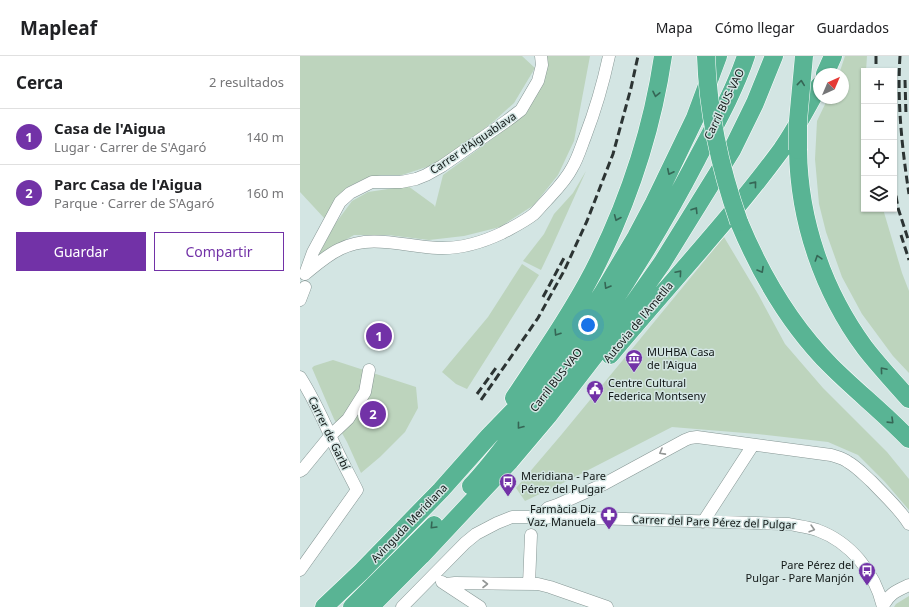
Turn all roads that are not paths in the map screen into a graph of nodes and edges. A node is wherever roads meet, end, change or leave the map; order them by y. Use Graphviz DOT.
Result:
graph roads {
  1 [pos="541,56"];
  2 [pos="609,56"];
  3 [pos="663,56"];
  4 [pos="706,56"];
  5 [pos="718,56"];
  6 [pos="746,56"];
  7 [pos="766,56"];
  8 [pos="774,56"];
  9 [pos="804,56"];
  10 [pos="833,56"];
  11 [pos="828,68"];
  12 [pos="735,86"];
  13 [pos="813,97"];
  14 [pos="709,187"];
  15 [pos="303,280"];
  16 [pos="300,300"];
  17 [pos="585,368"];
  18 [pos="369,370"];
  19 [pos="300,378"];
  20 [pos="909,399"];
  21 [pos="330,436"];
  22 [pos="489,436"];
  23 [pos="909,439"];
  24 [pos="753,445"];
  25 [pos="300,472"];
  26 [pos="491,482"];
  27 [pos="558,511"];
  28 [pos="703,522"];
  29 [pos="909,524"];
  30 [pos="530,535"];
  31 [pos="443,547"];
  32 [pos="300,570"];
  33 [pos="432,578"];
  34 [pos="446,584"];
  35 [pos="529,584"];
  36 [pos="909,585"];
  37 [pos="324,607"];
  38 [pos="352,607"];
  39 [pos="370,607"];
  40 [pos="386,607"];
  41 [pos="402,607"];
  42 [pos="480,607"];
  43 [pos="607,607"];
  44 [pos="883,607"];
  1 -- 15 [label="street, Carrer d'Aiguablava"];
  2 -- 15 [label="street"];
  3 -- 22 [label="highway, one-way"];
  4 -- 23 [label="highway, one-way, bridge"];
  5 -- 22 [label="highway, one-way"];
  6 -- 12 [label="highway, Carril BUS-VAO"];
  7 -- 14 [label="highway"];
  8 -- 14 [label="highway"];
  20 -- 9 [label="highway, one-way, bridge"];
  10 -- 11 [label="highway"];
  12 -- 17 [label="highway"];
  12 -- 38 [label="highway, Carril BUS-VAO, one-way"];
  31 -- 13 [label="highway, Autovia de l'Ametlla, one-way"];
  17 -- 14 [label="highway, one-way"];
  15 -- 16 [label="street, Carrer d'Aiguablava"];
  17 -- 26 [label="highway"];
  18 -- 21 [label="street"];
  19 -- 21 [label="street, Carrer de Garbí"];
  21 -- 25 [label="street"];
  21 -- 32 [label="street, Carrer de Garbí"];
  22 -- 37 [label="highway, Avinguda Meridiana"];
  24 -- 27 [label="street, one-way"];
  24 -- 28 [label="street"];
  24 -- 29 [label="street"];
  26 -- 31 [label="highway"];
  26 -- 39 [label="highway"];
  27 -- 28 [label="street, Carrer del Pare Pérez del Pulgar"];
  27 -- 33 [label="street"];
  28 -- 44 [label="street, Carrer del Pare Pérez del Pulgar, one-way"];
  30 -- 35 [label="street"];
  31 -- 40 [label="highway"];
  33 -- 34 [label="street"];
  33 -- 41 [label="street"];
  34 -- 35 [label="street, one-way"];
  34 -- 42 [label="street"];
  35 -- 43 [label="street"];
  36 -- 44 [label="street"];
}
